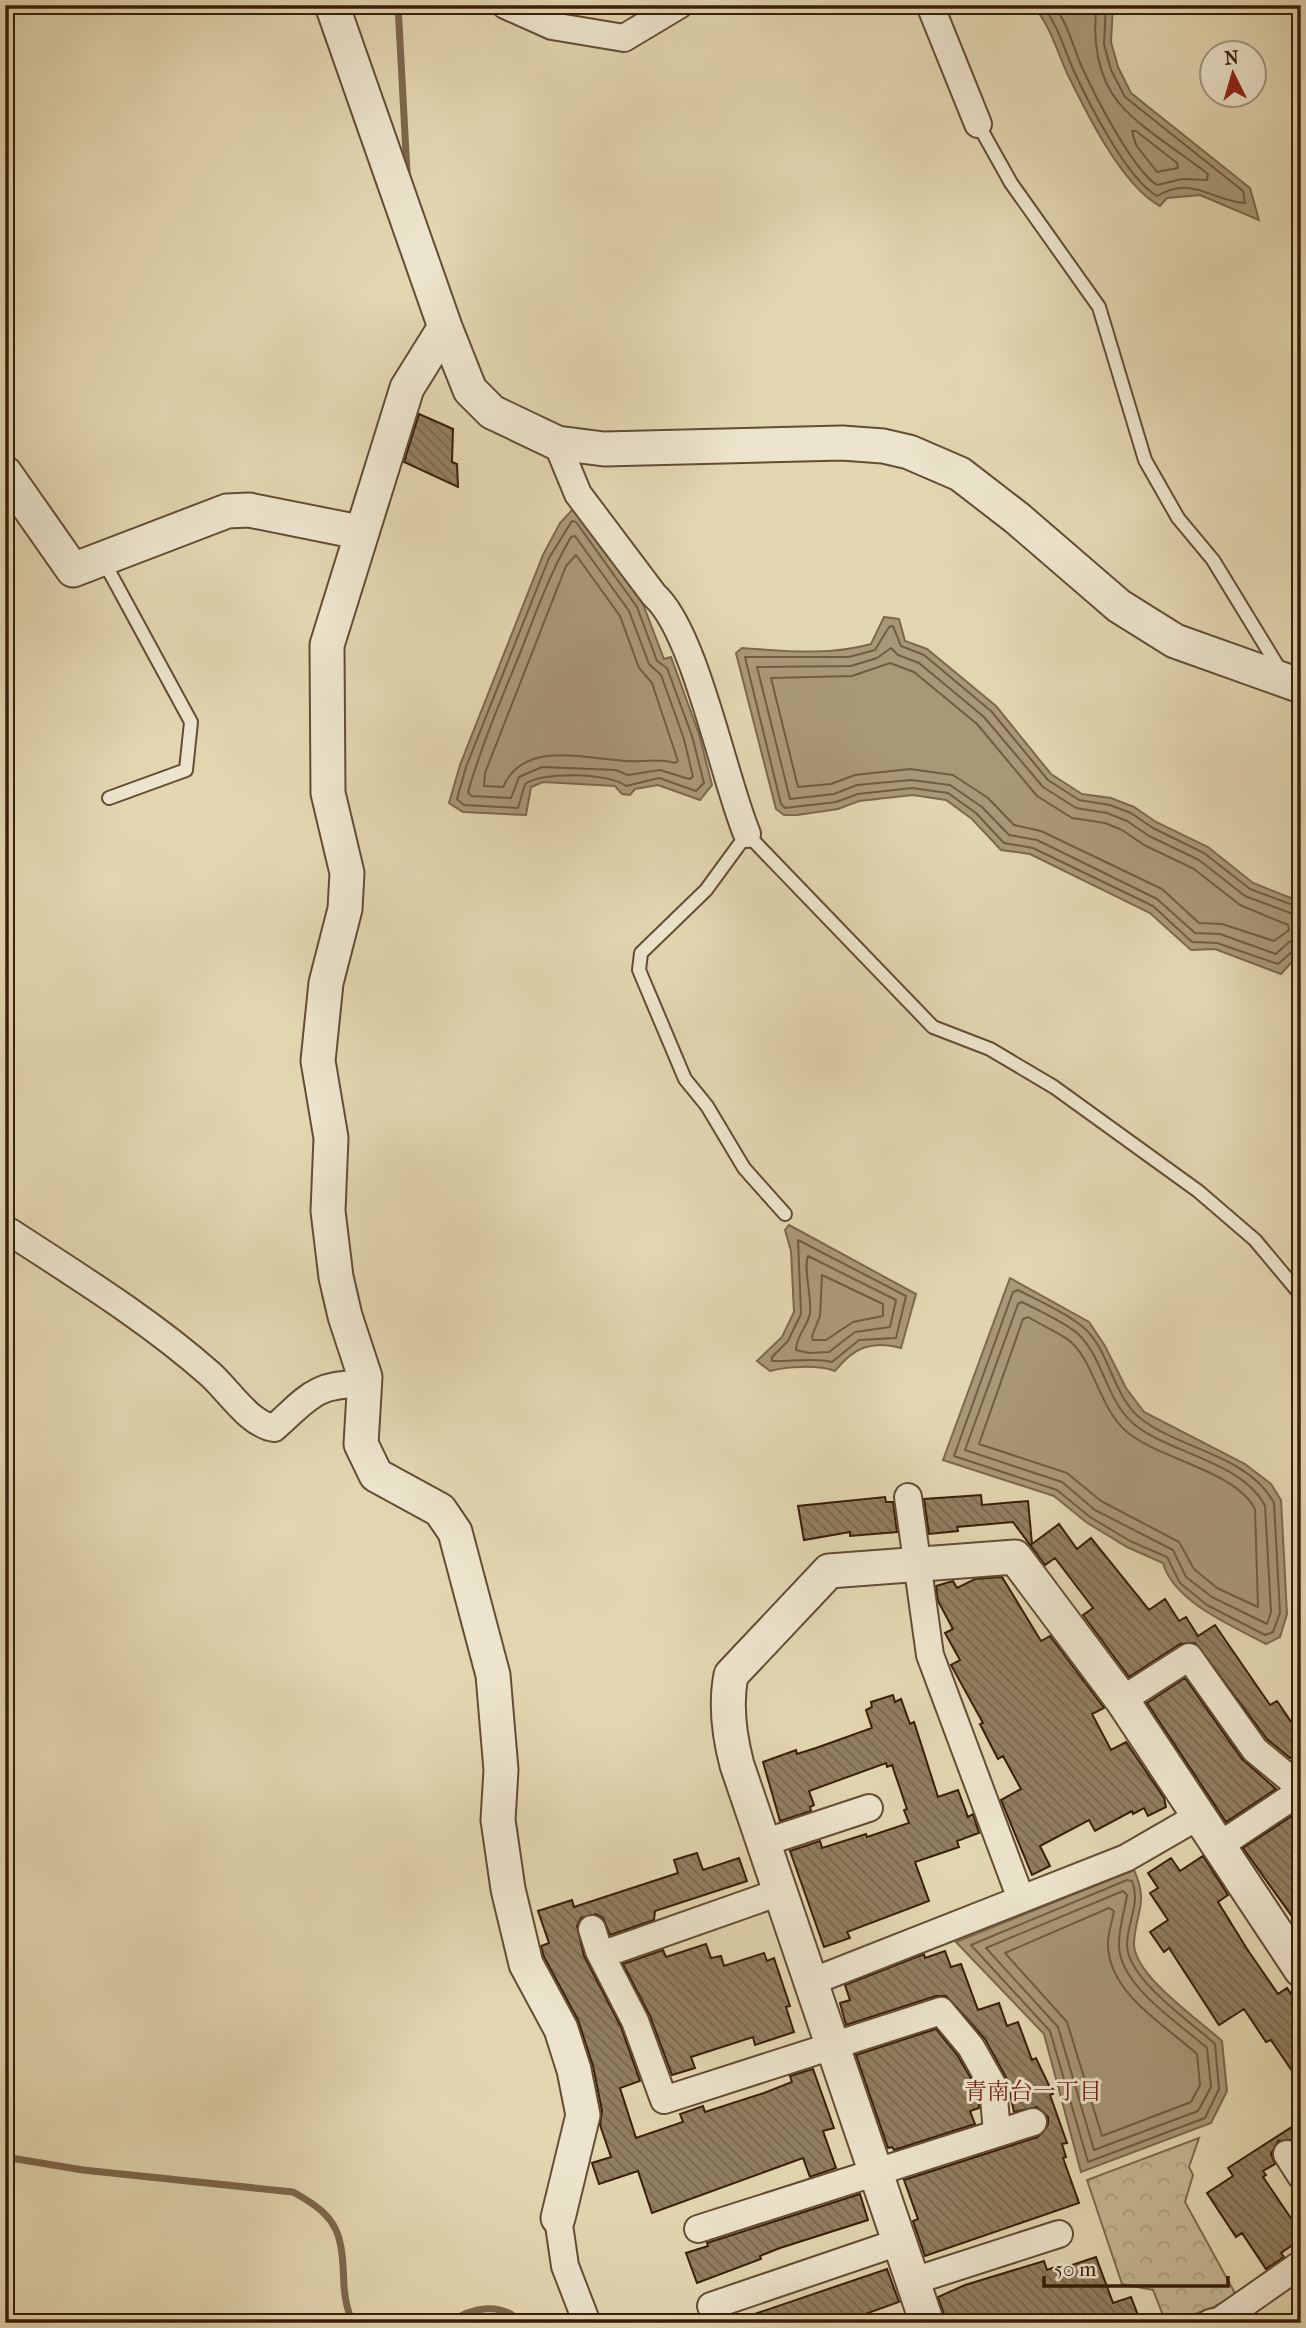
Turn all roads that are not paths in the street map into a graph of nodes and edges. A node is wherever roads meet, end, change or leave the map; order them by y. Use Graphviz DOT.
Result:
graph roads {
  1 [pos="332,5"];
  2 [pos="505,5"];
  3 [pos="679,5"];
  4 [pos="930,5"];
  5 [pos="978,124"];
  6 [pos="445,327"];
  7 [pos="557,443"];
  8 [pos="5,473"];
  9 [pos="359,532"];
  10 [pos="102,560"];
  11 [pos="1293,683"];
  12 [pos="109,798"];
  13 [pos="747,834"];
  14 [pos="785,1214"];
  15 [pos="5,1232"];
  16 [pos="1301,1295"];
  17 [pos="364,1384"];
  18 [pos="908,1497"];
  19 [pos="916,1564"];
  20 [pos="1122,1700"];
  21 [pos="1301,1790"];
  22 [pos="869,1808"];
  23 [pos="1197,1817"];
  24 [pos="763,1843"];
  25 [pos="1217,1847"];
  26 [pos="780,1892"];
  27 [pos="1021,1899"];
  28 [pos="592,1929"];
  29 [pos="601,1955"];
  30 [pos="1301,1970"];
  31 [pos="811,1982"];
  32 [pos="832,2045"];
  33 [pos="1033,2122"];
  34 [pos="997,2133"];
  35 [pos="875,2171"];
  36 [pos="558,2218"];
  37 [pos="698,2229"];
  38 [pos="1059,2234"];
  39 [pos="899,2242"];
  40 [pos="1301,2264"];
  41 [pos="913,2281"];
  42 [pos="711,2306"];
  43 [pos="587,2323"];
  44 [pos="927,2323"];
  45 [pos="1210,2323"];
  1 -- 6 [label="street"];
  2 -- 3 [label="street"];
  4 -- 5 [label="street"];
  5 -- 11 [label="lane"];
  6 -- 7 [label="street"];
  6 -- 9 [label="street"];
  7 -- 11 [label="street"];
  7 -- 13 [label="street"];
  8 -- 10 [label="street"];
  9 -- 10 [label="street"];
  9 -- 17 [label="street"];
  10 -- 12 [label="lane"];
  13 -- 14 [label="lane"];
  13 -- 16 [label="lane"];
  15 -- 17 [label="street"];
  17 -- 36 [label="street"];
  18 -- 19 [label="street"];
  19 -- 20 [label="street"];
  19 -- 24 [label="street"];
  19 -- 27 [label="street"];
  20 -- 21 [label="street"];
  20 -- 23 [label="street"];
  21 -- 25 [label="street"];
  22 -- 24 [label="street"];
  23 -- 25 [label="street"];
  23 -- 27 [label="street"];
  24 -- 26 [label="street"];
  25 -- 30 [label="street"];
  26 -- 29 [label="street"];
  26 -- 31 [label="street"];
  27 -- 31 [label="street"];
  28 -- 29 [label="street"];
  29 -- 32 [label="street"];
  31 -- 32 [label="street"];
  32 -- 34 [label="street"];
  32 -- 35 [label="street"];
  33 -- 34 [label="street"];
  34 -- 35 [label="street"];
  35 -- 37 [label="street"];
  35 -- 39 [label="street"];
  36 -- 43 [label="street"];
  38 -- 41 [label="street"];
  39 -- 41 [label="street"];
  39 -- 42 [label="street"];
  40 -- 45 [label="street"];
  41 -- 44 [label="street"];
}
